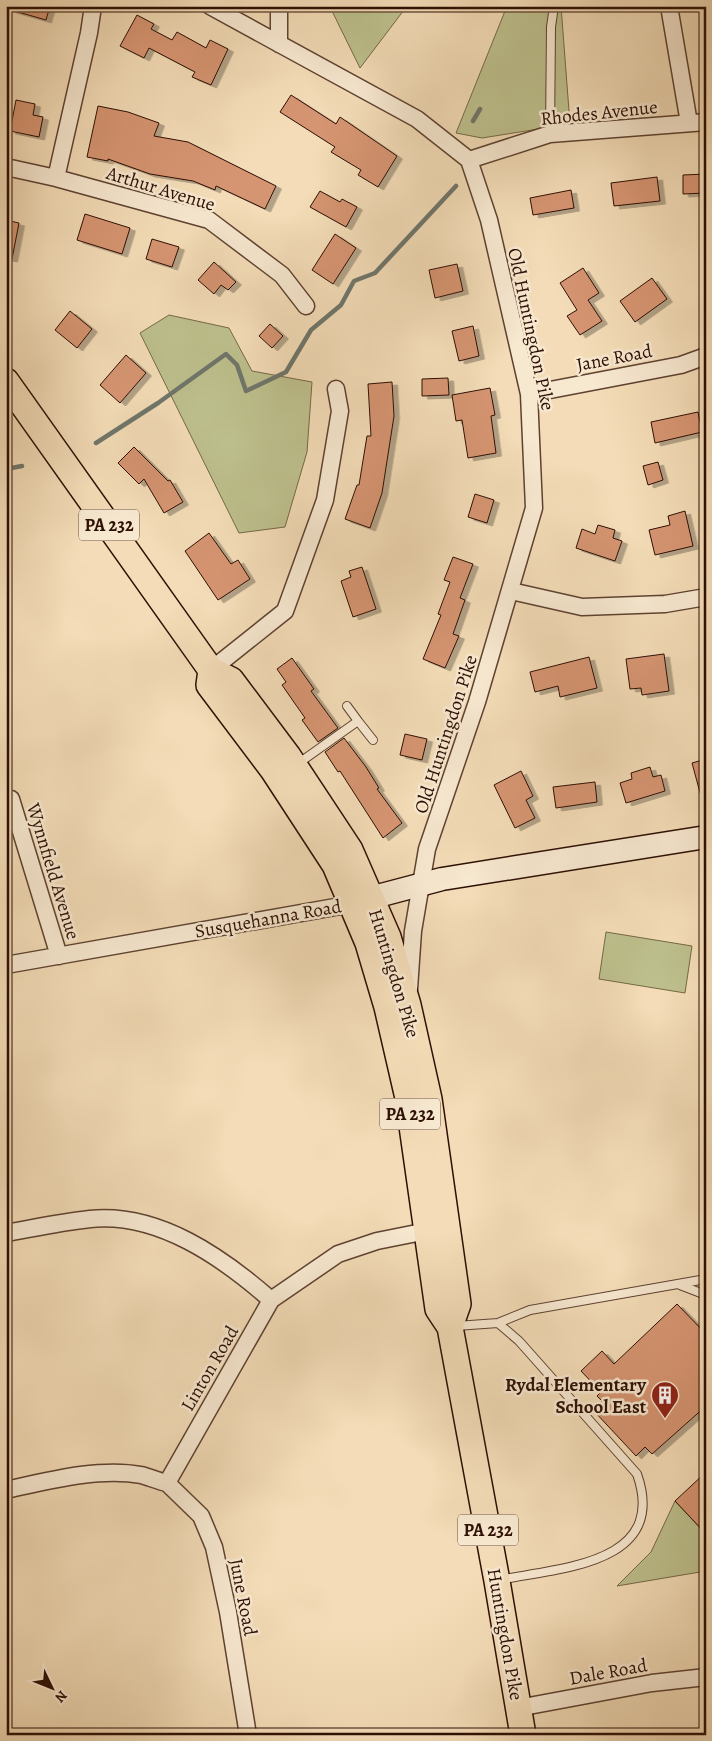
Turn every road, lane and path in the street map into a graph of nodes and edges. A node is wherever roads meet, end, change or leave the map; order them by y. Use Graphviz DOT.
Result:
graph roads {
  1 [pos="93,6"];
  2 [pos="210,6"];
  3 [pos="279,6"];
  4 [pos="554,6"];
  5 [pos="669,6"];
  6 [pos="279,44"];
  7 [pos="706,122"];
  8 [pos="689,123"];
  9 [pos="550,134"];
  10 [pos="469,160"];
  11 [pos="6,167"];
  12 [pos="56,178"];
  13 [pos="306,306"];
  14 [pos="706,356"];
  15 [pos="6,381"];
  16 [pos="336,389"];
  17 [pos="529,394"];
  18 [pos="511,591"];
  19 [pos="706,598"];
  20 [pos="211,670"];
  21 [pos="348,706"];
  22 [pos="358,721"];
  23 [pos="373,740"];
  24 [pos="295,766"];
  25 [pos="11,799"];
  26 [pos="706,837"];
  27 [pos="420,883"];
  28 [pos="362,900"];
  29 [pos="59,956"];
  30 [pos="6,965"];
  31 [pos="408,1004"];
  32 [pos="6,1233"];
  33 [pos="437,1233"];
  34 [pos="706,1279"];
  35 [pos="678,1284"];
  36 [pos="706,1295"];
  37 [pos="271,1300"];
  38 [pos="498,1323"];
  39 [pos="450,1327"];
  40 [pos="167,1483"];
  41 [pos="6,1490"];
  42 [pos="497,1581"];
  43 [pos="706,1677"];
  44 [pos="518,1708"];
  45 [pos="248,1735"];
  46 [pos="523,1735"];
  1 -- 12 [label="street"];
  2 -- 6 [label="street"];
  3 -- 6 [label="street"];
  4 -- 9 [label="lane"];
  5 -- 8 [label="street"];
  6 -- 10 [label="street"];
  7 -- 8 [label="street, Rhodes Avenue"];
  8 -- 9 [label="street, Rhodes Avenue"];
  9 -- 10 [label="street, Rhodes Avenue"];
  10 -- 17 [label="street, Old Huntingdon Pike"];
  11 -- 12 [label="street, Arthur Avenue"];
  12 -- 13 [label="street, Arthur Avenue"];
  14 -- 17 [label="street, Jane Road"];
  15 -- 20 [label="main road, Huntingdon Pike / PA 232"];
  16 -- 20 [label="street"];
  17 -- 18 [label="street, Old Huntingdon Pike"];
  18 -- 19 [label="street"];
  18 -- 27 [label="street, Old Huntingdon Pike"];
  20 -- 24 [label="main road, Huntingdon Pike / PA 232"];
  20 -- 28 [label="main road, Huntingdon Pike / PA 232"];
  21 -- 22 [label="lane"];
  22 -- 23 [label="lane"];
  22 -- 24 [label="lane"];
  24 -- 28 [label="main road, Huntingdon Pike / PA 232"];
  25 -- 29 [label="street, Wynnfield Avenue"];
  26 -- 27 [label="main road, Susquehanna Road"];
  27 -- 28 [label="main road, Susquehanna Road"];
  27 -- 31 [label="street, Old Huntingdon Pike"];
  28 -- 29 [label="street, Susquehanna Road"];
  28 -- 31 [label="main road, Huntingdon Pike / PA 232"];
  28 -- 33 [label="main road, Huntingdon Pike / PA 232"];
  29 -- 30 [label="street, Susquehanna Road"];
  31 -- 33 [label="main road, Huntingdon Pike / PA 232"];
  32 -- 37 [label="street"];
  33 -- 37 [label="street, Linton Road"];
  33 -- 39 [label="main road, Huntingdon Pike / PA 232"];
  34 -- 35 [label="lane"];
  35 -- 36 [label="lane"];
  35 -- 38 [label="lane"];
  37 -- 40 [label="street, Linton Road"];
  38 -- 39 [label="lane"];
  38 -- 42 [label="lane"];
  39 -- 42 [label="main road, Huntingdon Pike / PA 232"];
  40 -- 41 [label="street"];
  40 -- 45 [label="street, June Road"];
  42 -- 44 [label="main road, Huntingdon Pike / PA 232"];
  43 -- 44 [label="street, Dale Road"];
  44 -- 46 [label="main road, Huntingdon Pike / PA 232"];
}
